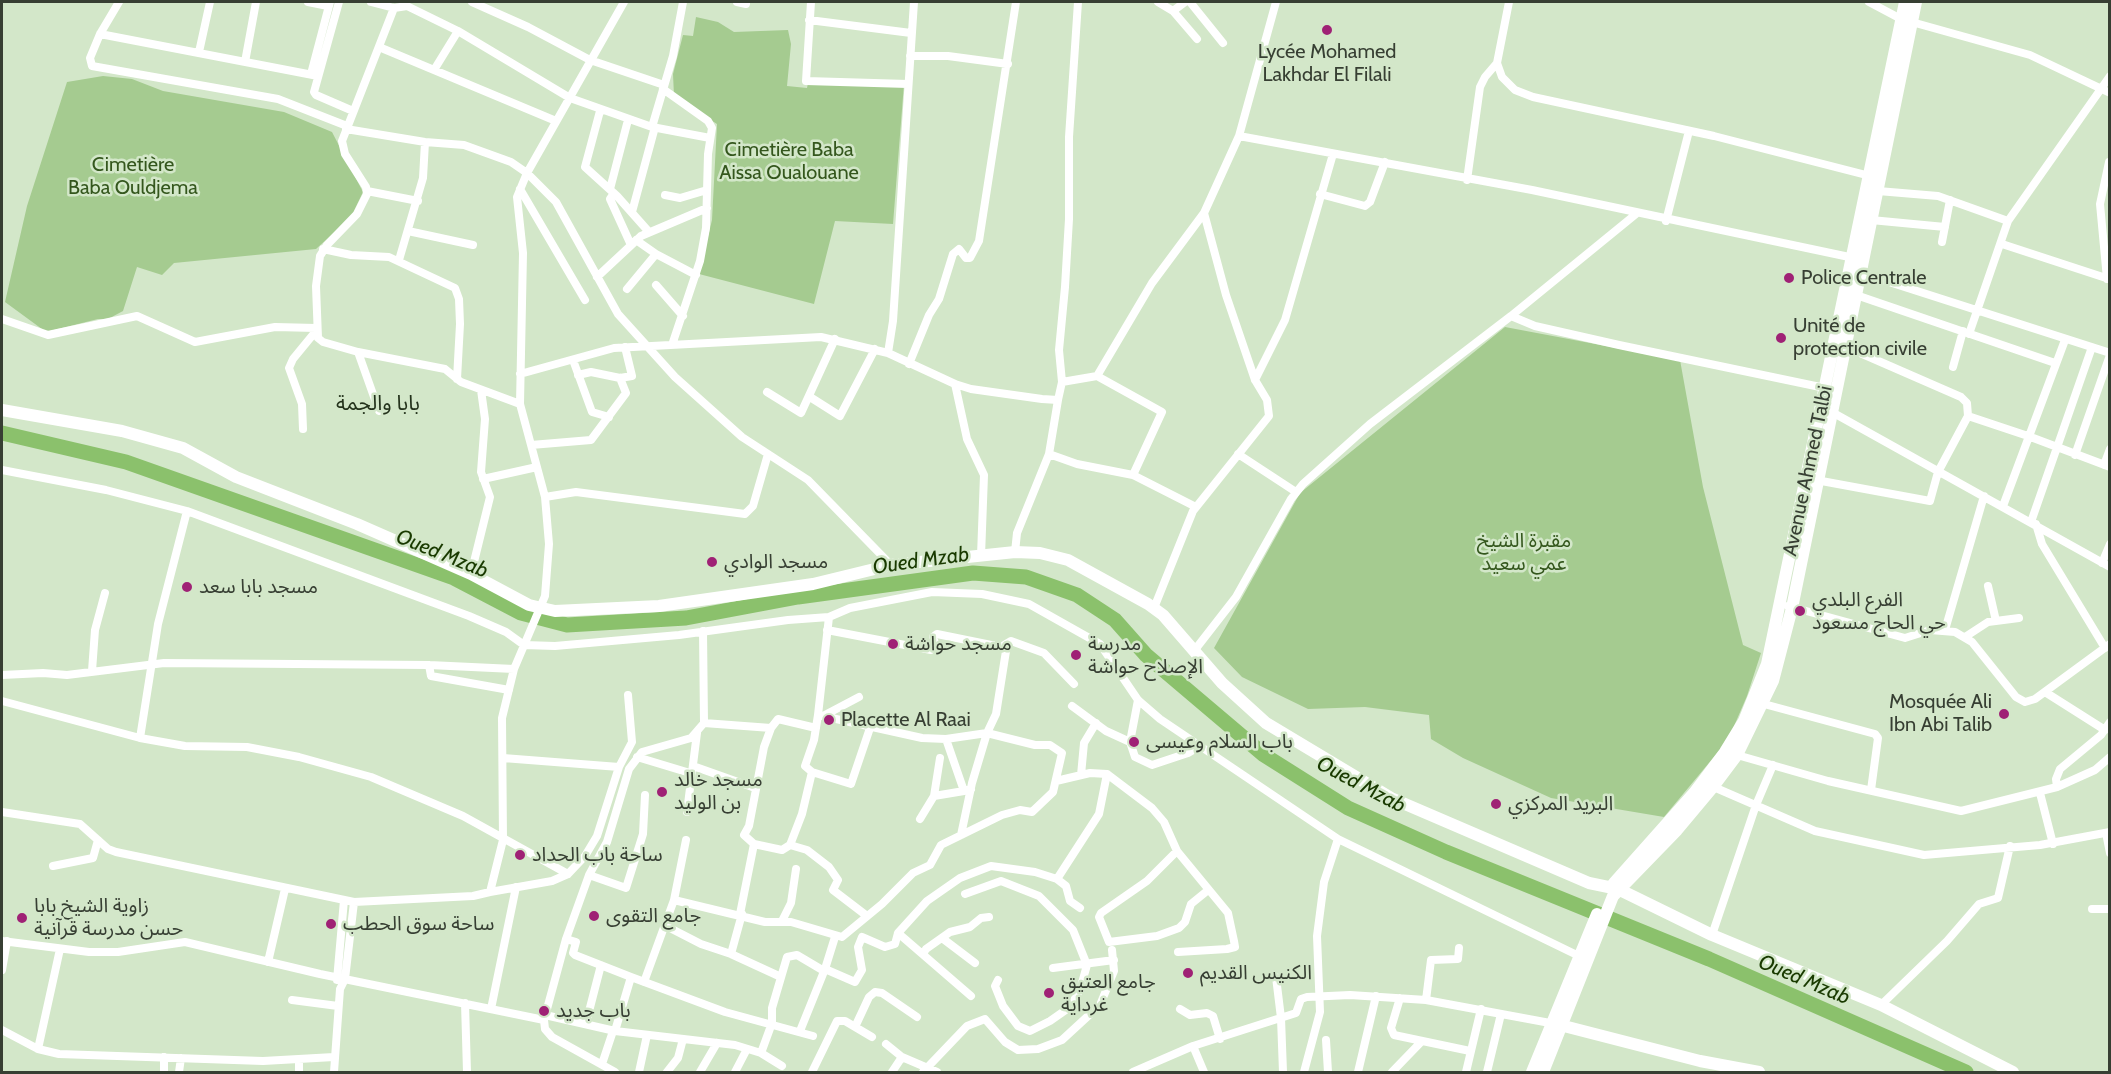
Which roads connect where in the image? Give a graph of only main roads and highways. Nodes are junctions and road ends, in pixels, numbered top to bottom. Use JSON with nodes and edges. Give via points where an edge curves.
{"nodes":[{"id":1,"x":1905,"y":2,"type":"edge"},
{"id":2,"x":1916,"y":2,"type":"edge"},
{"id":3,"x":1907,"y":21,"type":"junction"},
{"id":4,"x":1876,"y":182,"type":"junction"},
{"id":5,"x":1857,"y":259,"type":"junction"},
{"id":6,"x":2,"y":410,"type":"edge"},
{"id":7,"x":1827,"y":410,"type":"junction"},
{"id":8,"x":1787,"y":606,"type":"junction"},
{"id":9,"x":1708,"y":784,"type":"junction"},
{"id":10,"x":1612,"y":891,"type":"junction"},
{"id":11,"x":1556,"y":1024,"type":"junction"},
{"id":12,"x":1699,"y":1067,"type":"edge"},
{"id":13,"x":1532,"y":1072,"type":"edge"},
{"id":14,"x":1543,"y":1072,"type":"edge"},
{"id":15,"x":1759,"y":1072,"type":"edge"},
{"id":16,"x":2013,"y":1072,"type":"edge"}],
"edges":[{"from":1,"to":3,"type":"main road","name":"Avenue Ahmed Talbi"},
{"from":2,"to":3,"type":"main road"},
{"from":3,"to":4,"type":"main road","name":"Avenue Ahmed Talbi"},
{"from":4,"to":5,"type":"main road","name":"Avenue Ahmed Talbi"},
{"from":4,"to":5,"type":"main road","via":[[1872,220]]},
{"from":5,"to":7,"type":"main road","name":"Avenue Ahmed Talbi","via":[[1825,388]]},
{"from":5,"to":7,"type":"main road","via":[[1861,273]]},
{"from":6,"to":10,"type":"main road","via":[[122,431],[183,448],[236,477],[357,524],[537,608],[570,611],[659,606],[813,584],[891,565],[1015,552],[1055,556],[1078,564],[1154,608],[1222,683],[1266,723],[1391,798]]},
{"from":7,"to":8,"type":"main road","name":"Avenue Ahmed Talbi"},
{"from":7,"to":8,"type":"main road","via":[[1816,480]]},
{"from":8,"to":9,"type":"main road","name":"Avenue Ahmed Talbi","via":[[1760,686]]},
{"from":8,"to":9,"type":"main road","via":[[1781,655],[1764,704],[1737,755]]},
{"from":9,"to":10,"type":"main road","name":"Avenue Ahmed Talbi"},
{"from":10,"to":11,"type":"main road","name":"Avenue Ahmed Talbi"},
{"from":10,"to":16,"type":"main road","via":[[1881,1005]]},
{"from":11,"to":12,"type":"main road"},
{"from":11,"to":13,"type":"main road"},
{"from":11,"to":14,"type":"main road"},
{"from":12,"to":15,"type":"main road"}]}
